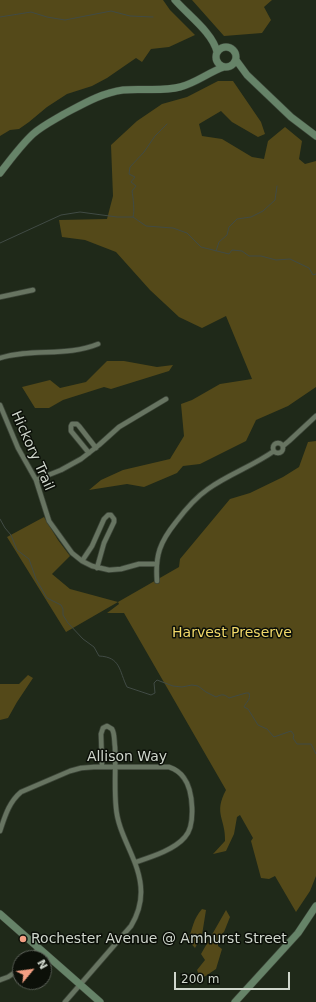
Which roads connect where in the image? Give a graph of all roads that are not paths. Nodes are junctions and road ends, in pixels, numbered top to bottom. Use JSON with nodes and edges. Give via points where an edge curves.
{"nodes":[{"id":1,"x":175,"y":0,"type":"edge"},
{"id":2,"x":205,"y":30,"type":"junction"},
{"id":3,"x":228,"y":47,"type":"junction"},
{"id":4,"x":217,"y":55,"type":"junction"},
{"id":5,"x":236,"y":60,"type":"junction"},
{"id":6,"x":225,"y":67,"type":"junction"},
{"id":7,"x":199,"y":79,"type":"junction"},
{"id":8,"x":252,"y":80,"type":"junction"},
{"id":9,"x":316,"y":136,"type":"edge"},
{"id":10,"x":0,"y":173,"type":"edge"},
{"id":11,"x":33,"y":290,"type":"dead end"},
{"id":12,"x":0,"y":297,"type":"edge"},
{"id":13,"x":98,"y":344,"type":"dead end"},
{"id":14,"x":0,"y":358,"type":"edge"},
{"id":15,"x":166,"y":399,"type":"dead end"},
{"id":16,"x":0,"y":405,"type":"edge"},
{"id":17,"x":316,"y":416,"type":"edge"},
{"id":18,"x":96,"y":448,"type":"junction"},
{"id":19,"x":89,"y":453,"type":"junction"},
{"id":20,"x":36,"y":480,"type":"junction"},
{"id":21,"x":82,"y":561,"type":"junction"},
{"id":22,"x":156,"y":564,"type":"junction"},
{"id":23,"x":98,"y":568,"type":"junction"},
{"id":24,"x":157,"y":580,"type":"dead end"},
{"id":25,"x":116,"y":766,"type":"junction"},
{"id":26,"x":102,"y":767,"type":"junction"},
{"id":27,"x":0,"y":830,"type":"edge"},
{"id":28,"x":136,"y":862,"type":"junction"},
{"id":29,"x":316,"y":906,"type":"edge"},
{"id":30,"x":0,"y":914,"type":"edge"},
{"id":31,"x":39,"y":948,"type":"joint"},
{"id":32,"x":12,"y":974,"type":"edge"},
{"id":33,"x":0,"y":980,"type":"edge"},
{"id":34,"x":80,"y":984,"type":"junction"},
{"id":35,"x":64,"y":1002,"type":"edge"},
{"id":36,"x":100,"y":1002,"type":"edge"},
{"id":37,"x":235,"y":1002,"type":"edge"}],
"edges":[{"from":1,"to":2,"type":"main road"},
{"from":2,"to":3,"type":"main road"},
{"from":2,"to":4,"type":"main road","via":[[215,45]]},
{"from":3,"to":4,"type":"main road","via":[[222,48]]},
{"from":3,"to":5,"type":"main road","via":[[234,51]]},
{"from":4,"to":6,"type":"main road","via":[[218,64]]},
{"from":4,"to":7,"type":"main road","via":[[208,71]]},
{"from":5,"to":6,"type":"main road","via":[[231,66]]},
{"from":5,"to":8,"type":"main road"},
{"from":6,"to":7,"type":"main road"},
{"from":6,"to":8,"type":"main road"},
{"from":7,"to":10,"type":"main road","via":[[171,89],[114,91],[95,97],[35,132]]},
{"from":8,"to":9,"type":"main road"},
{"from":11,"to":12,"type":"street"},
{"from":13,"to":14,"type":"street","via":[[79,350]]},
{"from":15,"to":18,"type":"street","via":[[119,426]]},
{"from":16,"to":20,"type":"street","name":"Hickory Trail","via":[[18,448]]},
{"from":17,"to":22,"type":"street","via":[[283,446],[276,444],[274,451],[215,484],[196,498],[164,536]]},
{"from":18,"to":19,"type":"street"},
{"from":18,"to":19,"type":"street","via":[[77,424],[72,424],[71,431]]},
{"from":19,"to":20,"type":"street","via":[[73,464]]},
{"from":20,"to":21,"type":"street","name":"Hickory Trail","via":[[49,521],[72,553]]},
{"from":21,"to":23,"type":"street","name":"Hickory Trail"},
{"from":21,"to":23,"type":"street","via":[[104,519],[111,515],[114,522],[104,543]]},
{"from":22,"to":23,"type":"street","name":"Hickory Trail","via":[[139,564],[116,570]]},
{"from":22,"to":24,"type":"street"},
{"from":25,"to":26,"type":"street","name":"Allison Way"},
{"from":25,"to":26,"type":"street","via":[[113,731],[107,726],[101,734]]},
{"from":25,"to":28,"type":"street","via":[[117,814]]},
{"from":25,"to":28,"type":"street","name":"Allison Way","via":[[169,766],[182,775],[188,787],[192,812],[190,830],[185,837],[165,851]]},
{"from":26,"to":27,"type":"street","name":"Allison Way","via":[[70,771],[21,792],[7,809]]},
{"from":28,"to":34,"type":"street","via":[[141,893],[135,920]]},
{"from":29,"to":37,"type":"main road","via":[[298,933]]},
{"from":30,"to":31,"type":"main road"},
{"from":31,"to":34,"type":"main road"},
{"from":32,"to":33,"type":"street"},
{"from":34,"to":35,"type":"street"},
{"from":34,"to":36,"type":"main road"}]}
